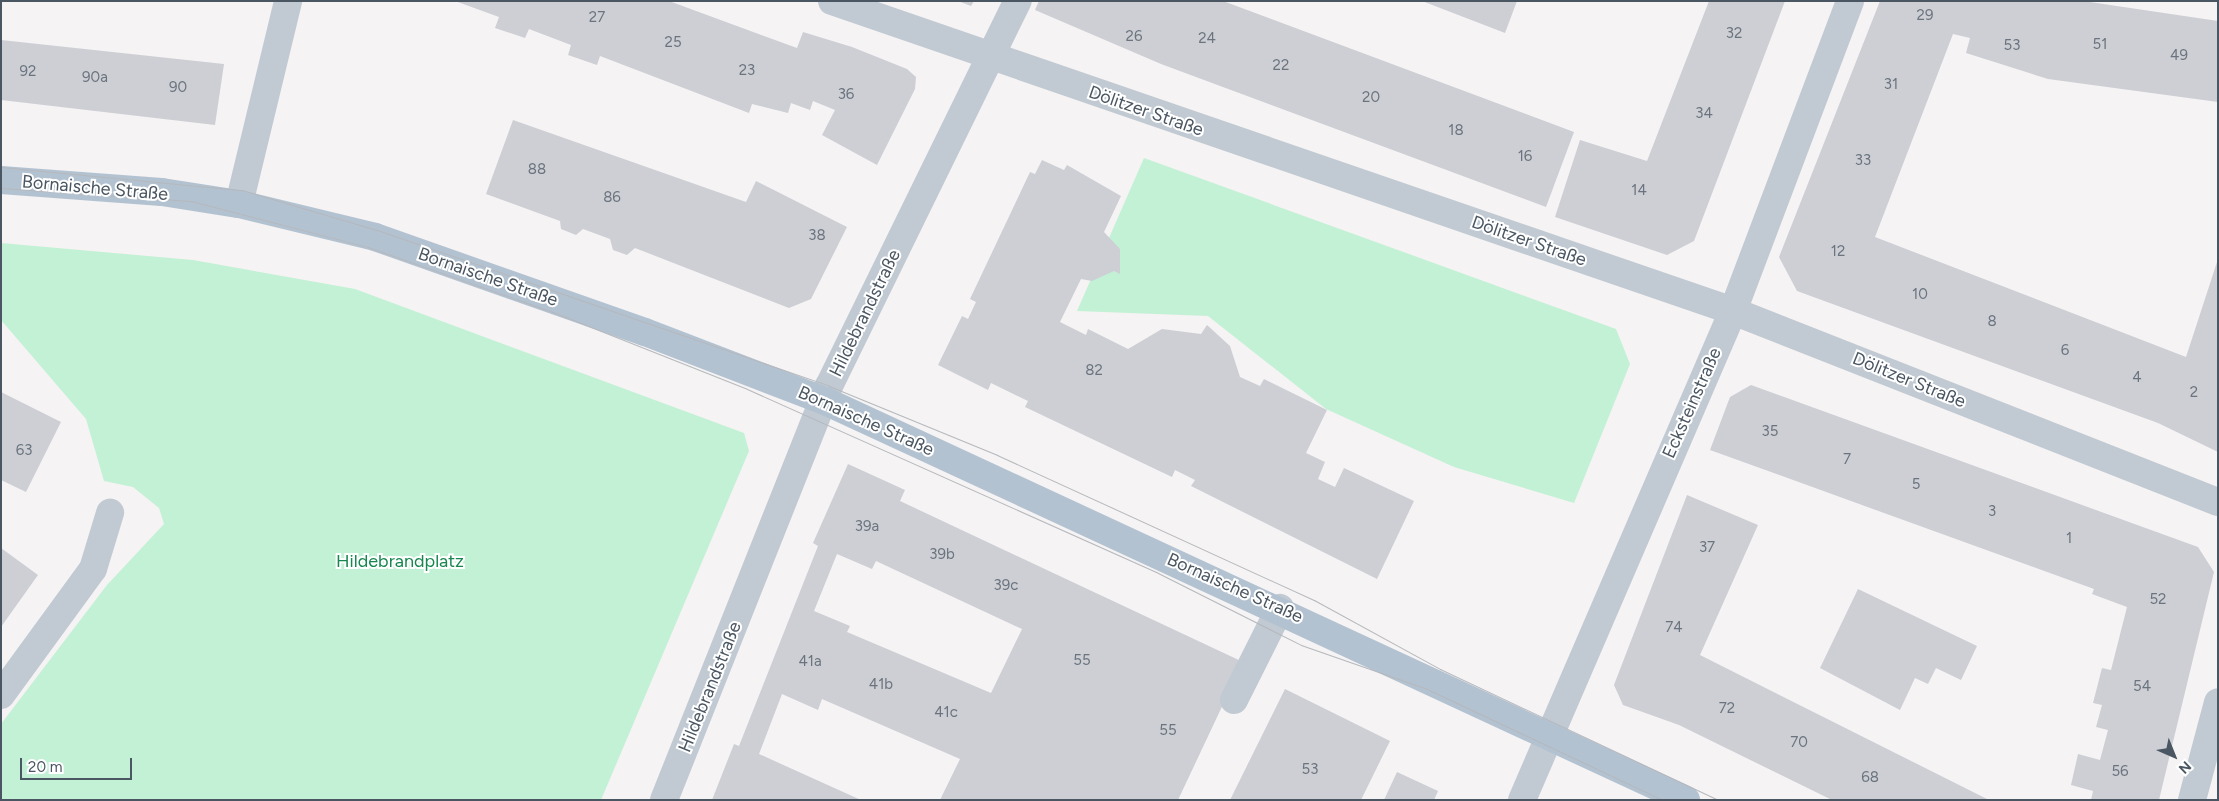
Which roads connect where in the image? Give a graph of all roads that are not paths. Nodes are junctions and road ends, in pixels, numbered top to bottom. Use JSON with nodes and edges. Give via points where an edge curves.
{"nodes":[{"id":1,"x":288,"y":1,"type":"edge"},
{"id":2,"x":832,"y":1,"type":"edge"},
{"id":3,"x":1018,"y":1,"type":"edge"},
{"id":4,"x":1850,"y":1,"type":"edge"},
{"id":5,"x":989,"y":57,"type":"junction"},
{"id":6,"x":1,"y":180,"type":"edge"},
{"id":7,"x":238,"y":204,"type":"junction"},
{"id":8,"x":1733,"y":310,"type":"junction"},
{"id":9,"x":824,"y":401,"type":"junction"},
{"id":10,"x":2218,"y":502,"type":"edge"},
{"id":11,"x":110,"y":513,"type":"dead end"},
{"id":12,"x":1280,"y":608,"type":"junction"},
{"id":13,"x":1,"y":694,"type":"edge"},
{"id":14,"x":1234,"y":700,"type":"dead end"},
{"id":15,"x":2218,"y":702,"type":"edge"},
{"id":16,"x":1549,"y":733,"type":"junction"},
{"id":17,"x":664,"y":800,"type":"edge"},
{"id":18,"x":1522,"y":800,"type":"edge"},
{"id":19,"x":1686,"y":800,"type":"edge"},
{"id":20,"x":2192,"y":800,"type":"edge"}],
"edges":[{"from":1,"to":7,"type":"street"},
{"from":2,"to":5,"type":"street","name":"Dölitzer Straße"},
{"from":3,"to":5,"type":"street","name":"Hildebrandstraße"},
{"from":4,"to":8,"type":"street","name":"Ecksteinstraße"},
{"from":5,"to":8,"type":"street","name":"Dölitzer Straße"},
{"from":5,"to":9,"type":"street","name":"Hildebrandstraße"},
{"from":6,"to":7,"type":"main road","name":"Bornaische Straße","via":[[162,192]]},
{"from":7,"to":9,"type":"main road","name":"Bornaische Straße","via":[[375,237],[645,332]]},
{"from":8,"to":10,"type":"street","name":"Dölitzer Straße"},
{"from":8,"to":16,"type":"street","name":"Ecksteinstraße"},
{"from":9,"to":12,"type":"main road","name":"Bornaische Straße"},
{"from":9,"to":17,"type":"street","name":"Hildebrandstraße"},
{"from":11,"to":13,"type":"street","via":[[93,569]]},
{"from":12,"to":14,"type":"street"},
{"from":12,"to":16,"type":"main road","name":"Bornaische Straße"},
{"from":15,"to":20,"type":"street"},
{"from":16,"to":18,"type":"street","name":"Ecksteinstraße"},
{"from":16,"to":19,"type":"main road","name":"Bornaische Straße"}]}
